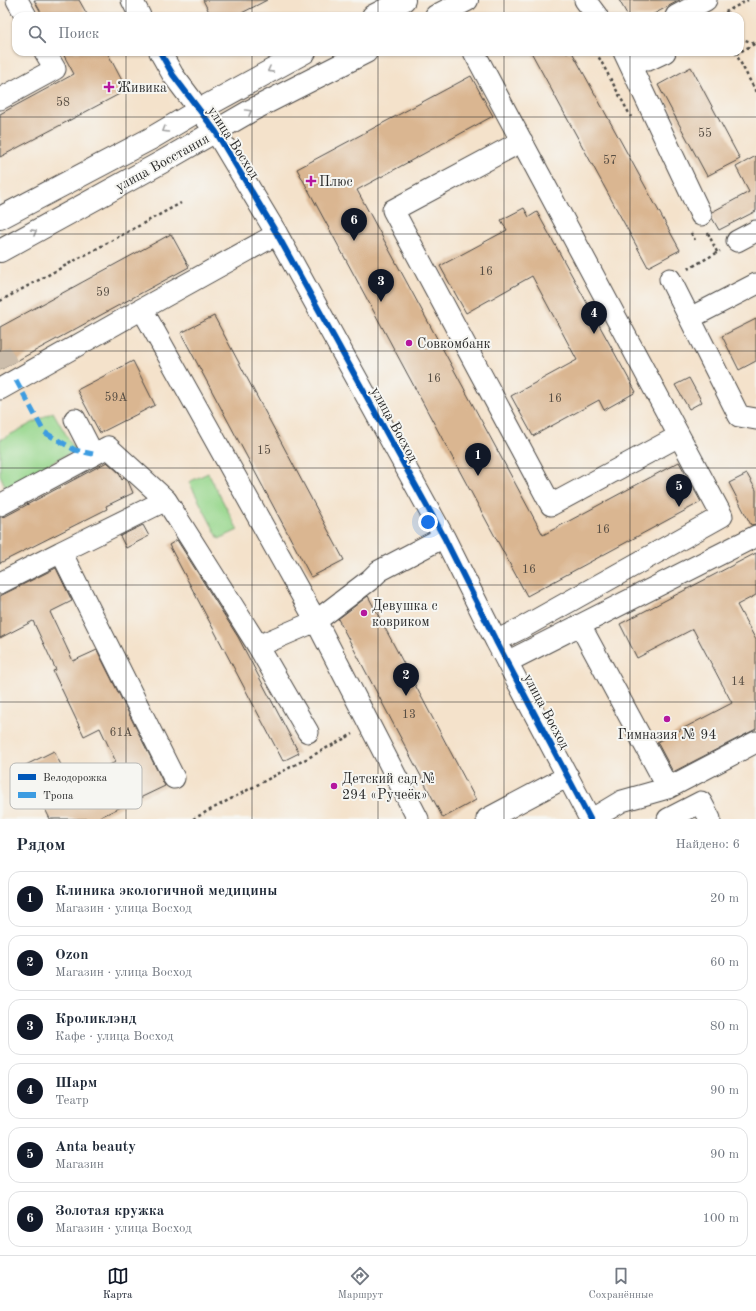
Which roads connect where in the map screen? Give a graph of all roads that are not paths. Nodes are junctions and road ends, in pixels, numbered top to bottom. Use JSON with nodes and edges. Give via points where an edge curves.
{"nodes":[{"id":1,"x":17,"y":0,"type":"edge"},
{"id":2,"x":132,"y":0,"type":"edge"},
{"id":3,"x":404,"y":0,"type":"edge"},
{"id":4,"x":585,"y":0,"type":"edge"},
{"id":5,"x":706,"y":0,"type":"edge"},
{"id":6,"x":24,"y":12,"type":"edge"},
{"id":7,"x":138,"y":12,"type":"edge"},
{"id":8,"x":381,"y":12,"type":"edge"},
{"id":9,"x":595,"y":12,"type":"edge"},
{"id":10,"x":684,"y":12,"type":"edge"},
{"id":11,"x":47,"y":56,"type":"edge"},
{"id":12,"x":162,"y":56,"type":"edge"},
{"id":13,"x":298,"y":56,"type":"edge"},
{"id":14,"x":358,"y":56,"type":"edge"},
{"id":15,"x":476,"y":56,"type":"edge"},
{"id":16,"x":626,"y":56,"type":"edge"},
{"id":17,"x":646,"y":56,"type":"edge"},
{"id":18,"x":656,"y":56,"type":"edge"},
{"id":19,"x":0,"y":99,"type":"edge"},
{"id":20,"x":199,"y":110,"type":"junction"},
{"id":21,"x":216,"y":132,"type":"junction"},
{"id":22,"x":522,"y":141,"type":"junction"},
{"id":23,"x":701,"y":215,"type":"dead end"},
{"id":24,"x":0,"y":218,"type":"edge"},
{"id":25,"x":756,"y":231,"type":"edge"},
{"id":26,"x":277,"y":234,"type":"junction"},
{"id":27,"x":738,"y":240,"type":"road end"},
{"id":28,"x":0,"y":251,"type":"edge"},
{"id":29,"x":670,"y":279,"type":"road end"},
{"id":30,"x":756,"y":284,"type":"edge"},
{"id":31,"x":142,"y":309,"type":"junction"},
{"id":32,"x":690,"y":318,"type":"junction"},
{"id":33,"x":8,"y":378,"type":"edge"},
{"id":34,"x":75,"y":419,"type":"dead end"},
{"id":35,"x":756,"y":420,"type":"edge"},
{"id":36,"x":678,"y":436,"type":"junction"},
{"id":37,"x":93,"y":454,"type":"junction"},
{"id":38,"x":166,"y":500,"type":"junction"},
{"id":39,"x":0,"y":505,"type":"edge"},
{"id":40,"x":756,"y":536,"type":"edge"},
{"id":41,"x":444,"y":537,"type":"junction"},
{"id":42,"x":61,"y":552,"type":"junction"},
{"id":43,"x":0,"y":583,"type":"edge"},
{"id":44,"x":316,"y":621,"type":"junction"},
{"id":45,"x":580,"y":625,"type":"junction"},
{"id":46,"x":496,"y":641,"type":"junction"},
{"id":47,"x":258,"y":646,"type":"junction"},
{"id":48,"x":507,"y":662,"type":"junction"},
{"id":49,"x":308,"y":732,"type":"dead end"},
{"id":50,"x":756,"y":742,"type":"edge"},
{"id":51,"x":568,"y":776,"type":"junction"},
{"id":52,"x":174,"y":778,"type":"dead end"},
{"id":53,"x":668,"y":788,"type":"junction"},
{"id":54,"x":418,"y":819,"type":"edge"},
{"id":55,"x":487,"y":819,"type":"edge"},
{"id":56,"x":591,"y":819,"type":"edge"},
{"id":57,"x":668,"y":819,"type":"edge"},
{"id":58,"x":710,"y":819,"type":"edge"}],
"edges":[{"from":1,"to":6,"type":"street"},
{"from":2,"to":7,"type":"street"},
{"from":3,"to":8,"type":"main road"},
{"from":4,"to":9,"type":"street"},
{"from":5,"to":10,"type":"street"},
{"from":11,"to":19,"type":"street","via":[[55,69]]},
{"from":12,"to":20,"type":"street","name":"улица Восход"},
{"from":13,"to":20,"type":"main road","name":"улица Восстания","one_way":true},
{"from":21,"to":14,"type":"main road","name":"улица Восстания","one_way":true,"via":[[252,110]]},
{"from":15,"to":22,"type":"street"},
{"from":16,"to":23,"type":"street"},
{"from":17,"to":18,"type":"street","via":[[648,60]]},
{"from":20,"to":21,"type":"street","name":"улица Восход"},
{"from":20,"to":24,"type":"main road","name":"улица Восстания","one_way":true,"via":[[150,139]]},
{"from":21,"to":26,"type":"street","name":"улица Восход"},
{"from":28,"to":21,"type":"main road","name":"улица Восстания","one_way":true},
{"from":22,"to":36,"type":"street"},
{"from":22,"to":36,"type":"street","via":[[393,210],[396,217],[551,505]]},
{"from":25,"to":27,"type":"street"},
{"from":26,"to":31,"type":"street"},
{"from":26,"to":41,"type":"street","name":"улица Восход"},
{"from":29,"to":32,"type":"street"},
{"from":30,"to":32,"type":"street"},
{"from":31,"to":33,"type":"street"},
{"from":31,"to":44,"type":"street"},
{"from":32,"to":35,"type":"street","via":[[739,416]]},
{"from":34,"to":37,"type":"street"},
{"from":36,"to":46,"type":"street","via":[[722,516]]},
{"from":37,"to":38,"type":"street","via":[[108,447]]},
{"from":37,"to":39,"type":"street"},
{"from":38,"to":42,"type":"street"},
{"from":38,"to":47,"type":"street"},
{"from":40,"to":45,"type":"street"},
{"from":41,"to":44,"type":"street","via":[[379,571]]},
{"from":41,"to":46,"type":"street","name":"улица Восход"},
{"from":42,"to":43,"type":"street"},
{"from":42,"to":52,"type":"street"},
{"from":44,"to":47,"type":"street"},
{"from":44,"to":54,"type":"street"},
{"from":45,"to":48,"type":"street"},
{"from":45,"to":53,"type":"street"},
{"from":46,"to":48,"type":"street","name":"улица Восход"},
{"from":47,"to":49,"type":"street"},
{"from":48,"to":51,"type":"street","name":"улица Восход"},
{"from":50,"to":53,"type":"street"},
{"from":51,"to":55,"type":"street"},
{"from":51,"to":56,"type":"street","name":"улица Восход"},
{"from":53,"to":56,"type":"street","via":[[622,801]]},
{"from":57,"to":58,"type":"street","via":[[701,802]]}]}
